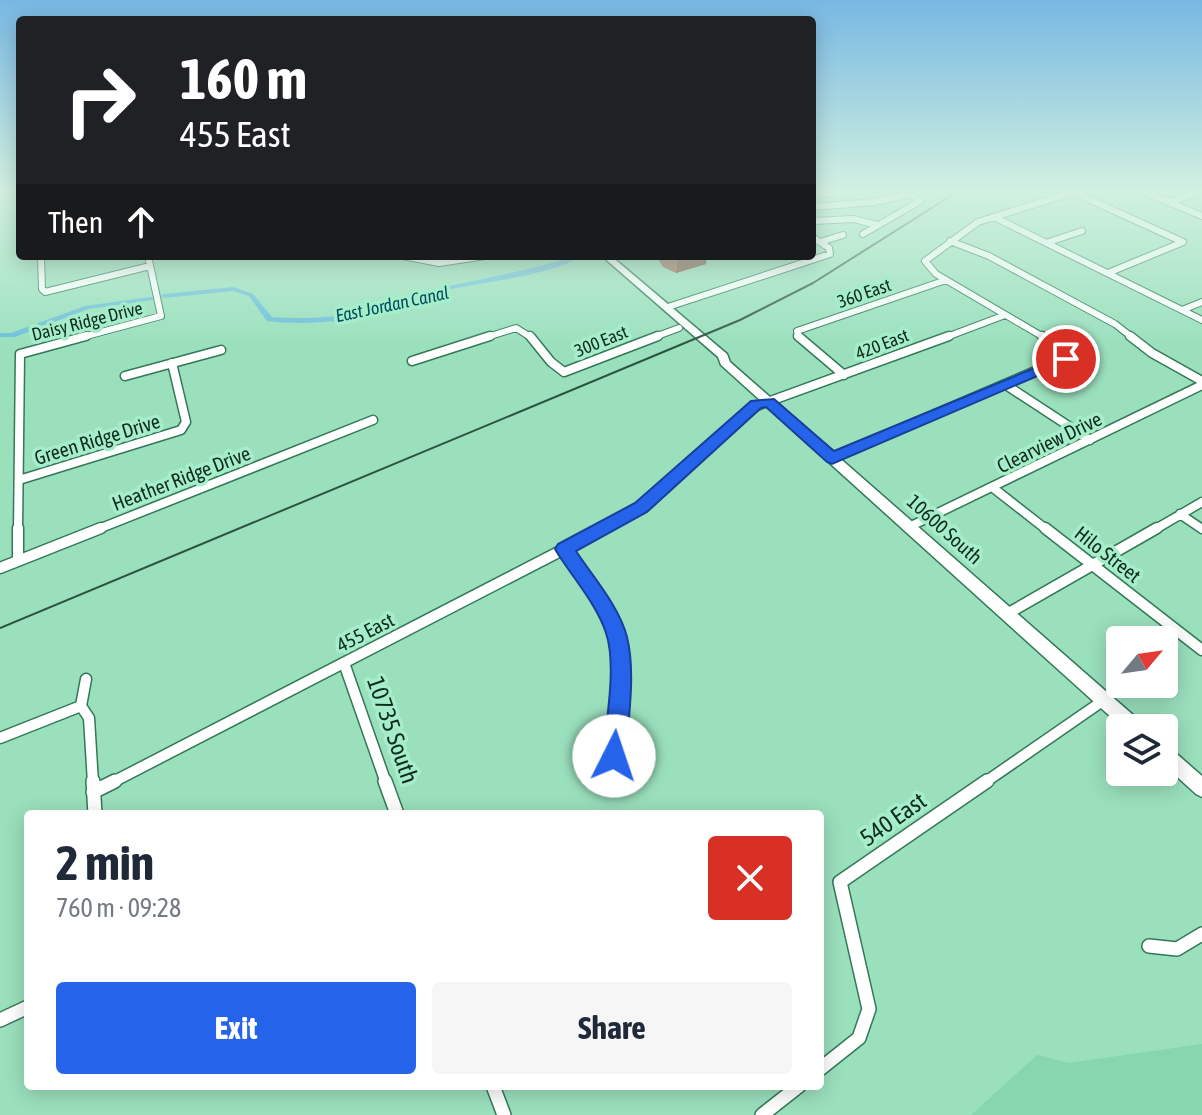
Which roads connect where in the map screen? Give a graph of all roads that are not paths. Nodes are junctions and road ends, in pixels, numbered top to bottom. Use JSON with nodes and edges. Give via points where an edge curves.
{"nodes":[{"id":1,"x":822,"y":244,"type":"edge"},
{"id":2,"x":946,"y":244,"type":"edge"},
{"id":3,"x":958,"y":244,"type":"edge"},
{"id":4,"x":1048,"y":244,"type":"edge"},
{"id":5,"x":1178,"y":244,"type":"edge"},
{"id":6,"x":41,"y":260,"type":"edge"},
{"id":7,"x":149,"y":260,"type":"edge"},
{"id":8,"x":424,"y":260,"type":"edge"},
{"id":9,"x":459,"y":260,"type":"edge"},
{"id":10,"x":611,"y":260,"type":"edge"},
{"id":11,"x":150,"y":266,"type":"junction"},
{"id":12,"x":1108,"y":273,"type":"junction"},
{"id":13,"x":946,"y":280,"type":"junction"},
{"id":14,"x":647,"y":292,"type":"junction"},
{"id":15,"x":1202,"y":302,"type":"edge"},
{"id":16,"x":668,"y":307,"type":"junction"},
{"id":17,"x":1182,"y":310,"type":"junction"},
{"id":18,"x":1005,"y":315,"type":"junction"},
{"id":19,"x":1202,"y":320,"type":"edge"},
{"id":20,"x":679,"y":328,"type":"junction"},
{"id":21,"x":221,"y":350,"type":"dead end"},
{"id":22,"x":412,"y":361,"type":"dead end"},
{"id":23,"x":172,"y":363,"type":"junction"},
{"id":24,"x":725,"y":363,"type":"junction"},
{"id":25,"x":844,"y":375,"type":"junction"},
{"id":26,"x":125,"y":376,"type":"dead end"},
{"id":27,"x":1202,"y":383,"type":"edge"},
{"id":28,"x":1006,"y":385,"type":"junction"},
{"id":29,"x":769,"y":402,"type":"junction"},
{"id":30,"x":373,"y":420,"type":"dead end"},
{"id":31,"x":1090,"y":440,"type":"junction"},
{"id":32,"x":832,"y":458,"type":"junction"},
{"id":33,"x":19,"y":480,"type":"junction"},
{"id":34,"x":992,"y":487,"type":"junction"},
{"id":35,"x":651,"y":500,"type":"joint"},
{"id":36,"x":1202,"y":502,"type":"edge"},
{"id":37,"x":1180,"y":514,"type":"junction"},
{"id":38,"x":909,"y":527,"type":"junction"},
{"id":39,"x":1202,"y":529,"type":"edge"},
{"id":40,"x":564,"y":549,"type":"junction"},
{"id":41,"x":18,"y":561,"type":"junction"},
{"id":42,"x":1093,"y":565,"type":"junction"},
{"id":43,"x":0,"y":568,"type":"edge"},
{"id":44,"x":1007,"y":614,"type":"junction"},
{"id":45,"x":1202,"y":650,"type":"edge"},
{"id":46,"x":344,"y":663,"type":"junction"},
{"id":47,"x":86,"y":679,"type":"dead end"},
{"id":48,"x":1104,"y":700,"type":"junction"},
{"id":49,"x":81,"y":706,"type":"junction"},
{"id":50,"x":1120,"y":714,"type":"edge"},
{"id":51,"x":0,"y":738,"type":"edge"},
{"id":52,"x":1178,"y":767,"type":"edge"},
{"id":53,"x":612,"y":788,"type":"dead end"},
{"id":54,"x":1202,"y":788,"type":"edge"},
{"id":55,"x":93,"y":792,"type":"junction"},
{"id":56,"x":95,"y":810,"type":"edge"},
{"id":57,"x":396,"y":810,"type":"edge"},
{"id":58,"x":1202,"y":934,"type":"edge"},
{"id":59,"x":1149,"y":946,"type":"dead end"},
{"id":60,"x":24,"y":1009,"type":"edge"},
{"id":61,"x":0,"y":1020,"type":"edge"},
{"id":62,"x":824,"y":1066,"type":"edge"},
{"id":63,"x":495,"y":1090,"type":"edge"},
{"id":64,"x":794,"y":1090,"type":"edge"},
{"id":65,"x":504,"y":1115,"type":"edge"},
{"id":66,"x":762,"y":1115,"type":"edge"}],
"edges":[{"from":1,"to":16,"type":"street","via":[[831,252],[818,261]]},
{"from":2,"to":13,"type":"street","via":[[925,261]]},
{"from":3,"to":27,"type":"street","via":[[1115,324]]},
{"from":4,"to":12,"type":"street"},
{"from":5,"to":12,"type":"street"},
{"from":6,"to":11,"type":"street","via":[[45,292]]},
{"from":7,"to":11,"type":"street"},
{"from":8,"to":9,"type":"street"},
{"from":10,"to":14,"type":"main road","name":"10600 South"},
{"from":11,"to":33,"type":"street","name":"Daisy Ridge Drive","via":[[161,316],[20,354]]},
{"from":12,"to":17,"type":"street"},
{"from":13,"to":18,"type":"street"},
{"from":13,"to":25,"type":"street","name":"360 East","via":[[796,334]]},
{"from":14,"to":16,"type":"main road","name":"10600 South"},
{"from":14,"to":20,"type":"main road","name":"10600 South","via":[[648,300]]},
{"from":15,"to":17,"type":"street"},
{"from":16,"to":24,"type":"main road","name":"10600 South"},
{"from":17,"to":19,"type":"street"},
{"from":18,"to":25,"type":"street","name":"420 East"},
{"from":18,"to":28,"type":"street","via":[[1069,355]]},
{"from":20,"to":22,"type":"street","name":"300 East","via":[[564,372],[516,328]]},
{"from":20,"to":24,"type":"main road","name":"10600 South","via":[[714,360]]},
{"from":21,"to":23,"type":"street"},
{"from":23,"to":26,"type":"street"},
{"from":23,"to":33,"type":"street","name":"Green Ridge Drive","via":[[184,428]]},
{"from":24,"to":29,"type":"main road","name":"10600 South"},
{"from":25,"to":29,"type":"street","name":"420 East"},
{"from":27,"to":31,"type":"street","name":"Clearview Drive"},
{"from":28,"to":31,"type":"street"},
{"from":28,"to":32,"type":"street"},
{"from":29,"to":32,"type":"main road","name":"10600 South"},
{"from":29,"to":35,"type":"street","name":"420 East","via":[[751,408]]},
{"from":30,"to":41,"type":"street","name":"Heather Ridge Drive"},
{"from":31,"to":34,"type":"street","name":"Clearview Drive"},
{"from":32,"to":38,"type":"main road","name":"10600 South"},
{"from":33,"to":41,"type":"street"},
{"from":34,"to":38,"type":"street","name":"Clearview Drive"},
{"from":34,"to":42,"type":"street","name":"Hilo Street"},
{"from":35,"to":40,"type":"street","name":"455 East"},
{"from":36,"to":37,"type":"street"},
{"from":37,"to":39,"type":"street"},
{"from":37,"to":42,"type":"street"},
{"from":38,"to":44,"type":"main road","name":"10600 South"},
{"from":40,"to":46,"type":"street","name":"455 East"},
{"from":40,"to":53,"type":"street","via":[[607,613],[619,643]]},
{"from":41,"to":43,"type":"street","name":"Heather Ridge Drive"},
{"from":42,"to":44,"type":"street"},
{"from":42,"to":45,"type":"street","name":"Hilo Street"},
{"from":44,"to":48,"type":"main road","name":"10600 South"},
{"from":46,"to":55,"type":"street","name":"455 East"},
{"from":46,"to":57,"type":"street","name":"10735 South"},
{"from":47,"to":49,"type":"street"},
{"from":48,"to":50,"type":"main road","name":"10600 South"},
{"from":48,"to":62,"type":"street","name":"540 East","via":[[840,882],[869,1020],[861,1040]]},
{"from":49,"to":51,"type":"street"},
{"from":49,"to":55,"type":"street","via":[[89,718]]},
{"from":52,"to":54,"type":"main road"},
{"from":55,"to":56,"type":"street"},
{"from":58,"to":59,"type":"street","via":[[1177,950]]},
{"from":60,"to":61,"type":"street"},
{"from":63,"to":65,"type":"street"},
{"from":64,"to":66,"type":"street"}]}
